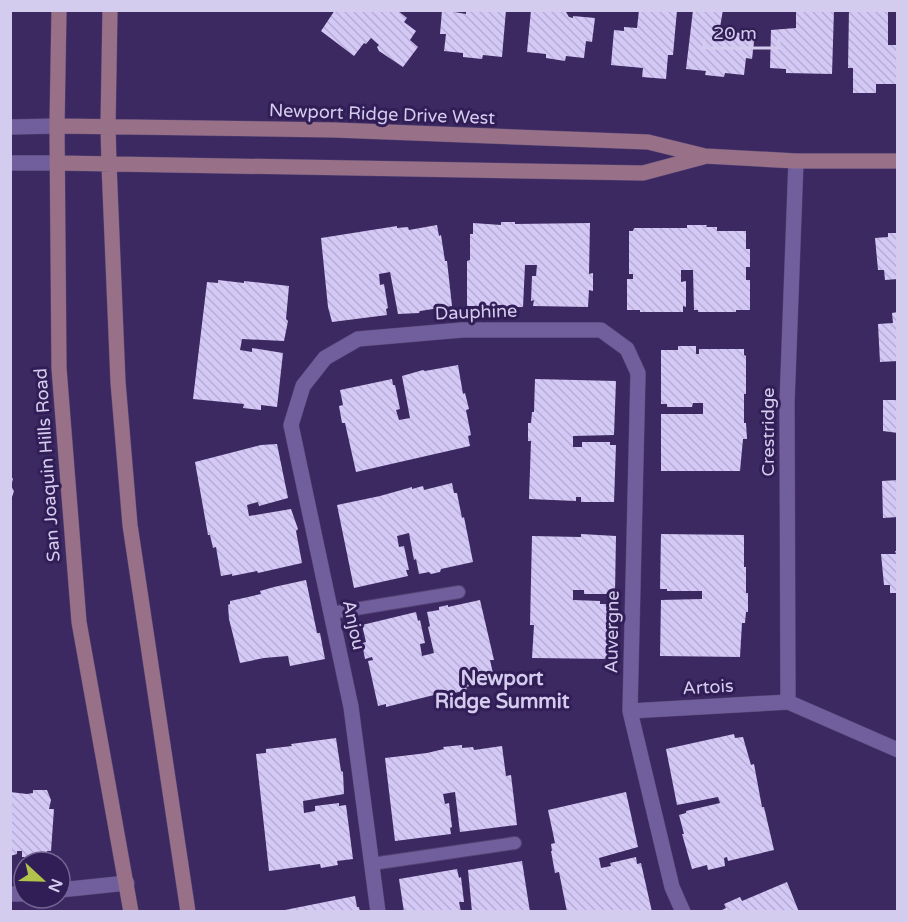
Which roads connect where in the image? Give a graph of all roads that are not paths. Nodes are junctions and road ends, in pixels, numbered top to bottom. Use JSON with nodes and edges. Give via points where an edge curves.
{"nodes":[{"id":1,"x":59,"y":10,"type":"edge"},
{"id":2,"x":110,"y":10,"type":"edge"},
{"id":3,"x":57,"y":126,"type":"junction"},
{"id":4,"x":108,"y":126,"type":"junction"},
{"id":5,"x":10,"y":127,"type":"edge"},
{"id":6,"x":705,"y":156,"type":"junction"},
{"id":7,"x":796,"y":161,"type":"junction"},
{"id":8,"x":897,"y":161,"type":"edge"},
{"id":9,"x":57,"y":163,"type":"junction"},
{"id":10,"x":10,"y":164,"type":"edge"},
{"id":11,"x":109,"y":164,"type":"junction"},
{"id":12,"x":627,"y":349,"type":"joint"},
{"id":13,"x":325,"y":358,"type":"joint"},
{"id":14,"x":459,"y":592,"type":"dead end"},
{"id":15,"x":331,"y":613,"type":"junction"},
{"id":16,"x":788,"y":702,"type":"junction"},
{"id":17,"x":630,"y":711,"type":"junction"},
{"id":18,"x":897,"y":750,"type":"edge"},
{"id":19,"x":515,"y":843,"type":"dead end"},
{"id":20,"x":372,"y":864,"type":"junction"},
{"id":21,"x":127,"y":883,"type":"junction"},
{"id":22,"x":72,"y":889,"type":"edge"},
{"id":23,"x":131,"y":912,"type":"edge"},
{"id":24,"x":188,"y":912,"type":"edge"},
{"id":25,"x":378,"y":912,"type":"edge"},
{"id":26,"x":683,"y":912,"type":"edge"}],
"edges":[{"from":1,"to":3,"type":"main road","name":"San Joaquin Hills Road"},
{"from":2,"to":4,"type":"main road"},
{"from":3,"to":4,"type":"main road","name":"Newport Ridge Drive West"},
{"from":3,"to":5,"type":"street"},
{"from":3,"to":9,"type":"main road","name":"San Joaquin Hills Road"},
{"from":4,"to":6,"type":"main road","name":"Newport Ridge Drive West","via":[[648,142]]},
{"from":4,"to":11,"type":"main road"},
{"from":6,"to":7,"type":"main road","name":"Newport Ridge Drive West"},
{"from":6,"to":11,"type":"main road","name":"Newport Ridge Drive West","via":[[643,173]]},
{"from":7,"to":8,"type":"main road","name":"Newport Ridge Drive West"},
{"from":7,"to":16,"type":"street","name":"Crestridge","via":[[787,403]]},
{"from":9,"to":10,"type":"street"},
{"from":9,"to":11,"type":"main road","name":"Newport Ridge Drive West"},
{"from":9,"to":21,"type":"main road","name":"San Joaquin Hills Road","via":[[59,368],[79,622]]},
{"from":11,"to":24,"type":"main road","via":[[118,382],[130,525]]},
{"from":12,"to":13,"type":"street","name":"Dauphine","via":[[601,330],[462,330],[358,339]]},
{"from":12,"to":17,"type":"street","name":"Auvergne","via":[[638,373]]},
{"from":13,"to":15,"type":"street","name":"Anjou","via":[[303,386],[291,425]]},
{"from":14,"to":15,"type":"lane"},
{"from":15,"to":20,"type":"street","name":"Anjou","via":[[351,707]]},
{"from":16,"to":17,"type":"street","name":"Artois"},
{"from":16,"to":18,"type":"street"},
{"from":17,"to":26,"type":"street","name":"Auvergne","via":[[672,886]]},
{"from":19,"to":20,"type":"lane"},
{"from":20,"to":25,"type":"street","name":"Anjou"},
{"from":21,"to":22,"type":"street"},
{"from":21,"to":23,"type":"main road","name":"San Joaquin Hills Road"}]}
